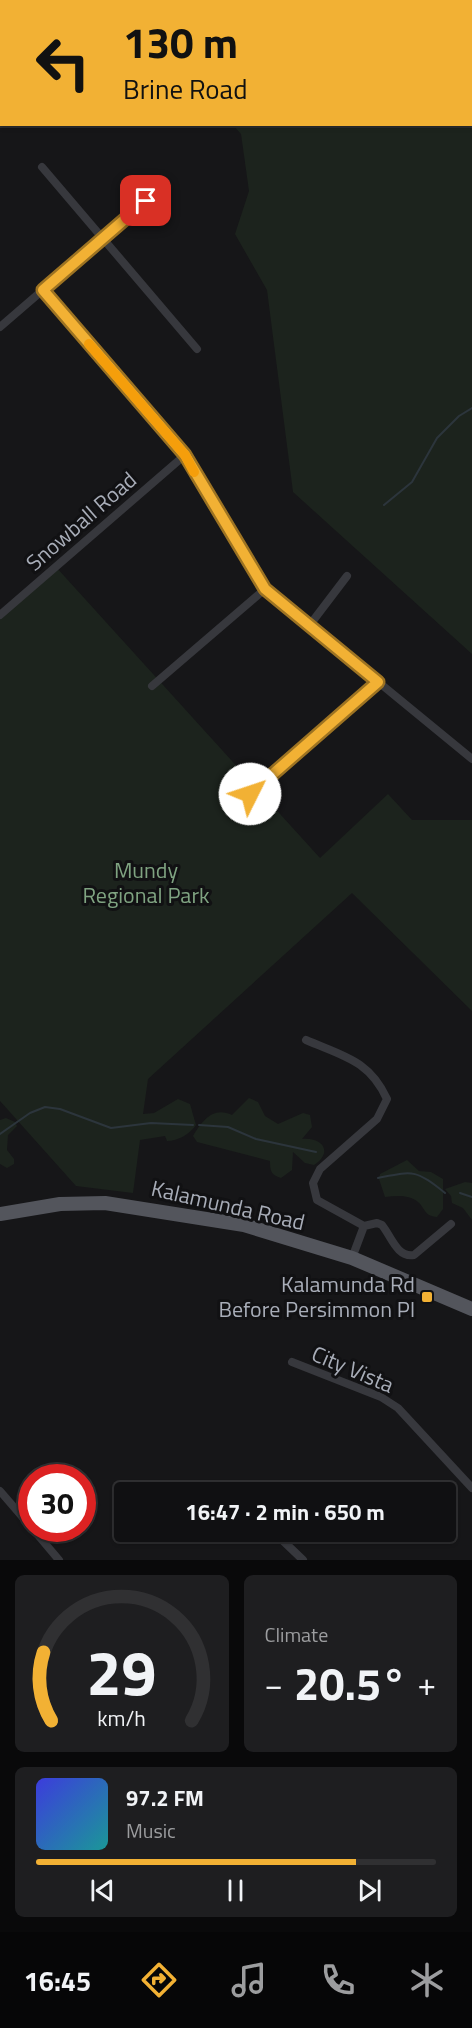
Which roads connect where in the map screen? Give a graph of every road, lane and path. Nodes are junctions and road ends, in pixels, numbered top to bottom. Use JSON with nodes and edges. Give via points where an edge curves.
{"nodes":[{"id":1,"x":42,"y":167,"type":"dead end"},
{"id":2,"x":146,"y":201,"type":"dead end"},
{"id":3,"x":102,"y":238,"type":"junction"},
{"id":4,"x":43,"y":290,"type":"junction"},
{"id":5,"x":2,"y":321,"type":"edge"},
{"id":6,"x":197,"y":349,"type":"dead end"},
{"id":7,"x":185,"y":455,"type":"junction"},
{"id":8,"x":347,"y":576,"type":"dead end"},
{"id":9,"x":265,"y":589,"type":"junction"},
{"id":10,"x":0,"y":615,"type":"edge"},
{"id":11,"x":309,"y":626,"type":"junction"},
{"id":12,"x":378,"y":682,"type":"junction"},
{"id":13,"x":152,"y":686,"type":"dead end"},
{"id":14,"x":472,"y":759,"type":"edge"},
{"id":15,"x":250,"y":794,"type":"dead end"},
{"id":16,"x":306,"y":1040,"type":"dead end"},
{"id":17,"x":0,"y":1214,"type":"edge"},
{"id":18,"x":451,"y":1224,"type":"dead end"},
{"id":19,"x":364,"y":1226,"type":"junction"},
{"id":20,"x":352,"y":1258,"type":"junction"},
{"id":21,"x":472,"y":1309,"type":"edge"},
{"id":22,"x":292,"y":1362,"type":"dead end"},
{"id":23,"x":472,"y":1488,"type":"edge"},
{"id":24,"x":0,"y":1491,"type":"edge"},
{"id":25,"x":18,"y":1512,"type":"edge"},
{"id":26,"x":44,"y":1542,"type":"edge"},
{"id":27,"x":284,"y":1542,"type":"edge"},
{"id":28,"x":59,"y":1560,"type":"edge"},
{"id":29,"x":303,"y":1560,"type":"edge"}],
"edges":[{"from":1,"to":3,"type":"street"},
{"from":2,"to":3,"type":"street"},
{"from":3,"to":4,"type":"street"},
{"from":3,"to":6,"type":"street"},
{"from":4,"to":5,"type":"street"},
{"from":4,"to":7,"type":"street"},
{"from":7,"to":9,"type":"street"},
{"from":7,"to":10,"type":"street","name":"Snowball Road"},
{"from":8,"to":11,"type":"street"},
{"from":9,"to":11,"type":"street"},
{"from":9,"to":13,"type":"street"},
{"from":11,"to":12,"type":"street"},
{"from":12,"to":14,"type":"street"},
{"from":12,"to":15,"type":"street"},
{"from":16,"to":19,"type":"street","via":[[363,1065],[381,1085],[387,1100],[377,1119],[320,1169],[313,1183],[317,1200]]},
{"from":17,"to":20,"type":"main road","name":"Kalamunda Road","via":[[60,1204],[139,1206],[244,1225]]},
{"from":18,"to":19,"type":"street","via":[[409,1256],[400,1252],[382,1225]]},
{"from":19,"to":20,"type":"street"},
{"from":20,"to":21,"type":"main road","name":"Kalamunda Road"},
{"from":22,"to":23,"type":"street","name":"City Vista","via":[[399,1408]]},
{"from":24,"to":25,"type":"street"},
{"from":26,"to":28,"type":"street"},
{"from":27,"to":29,"type":"street"}]}
